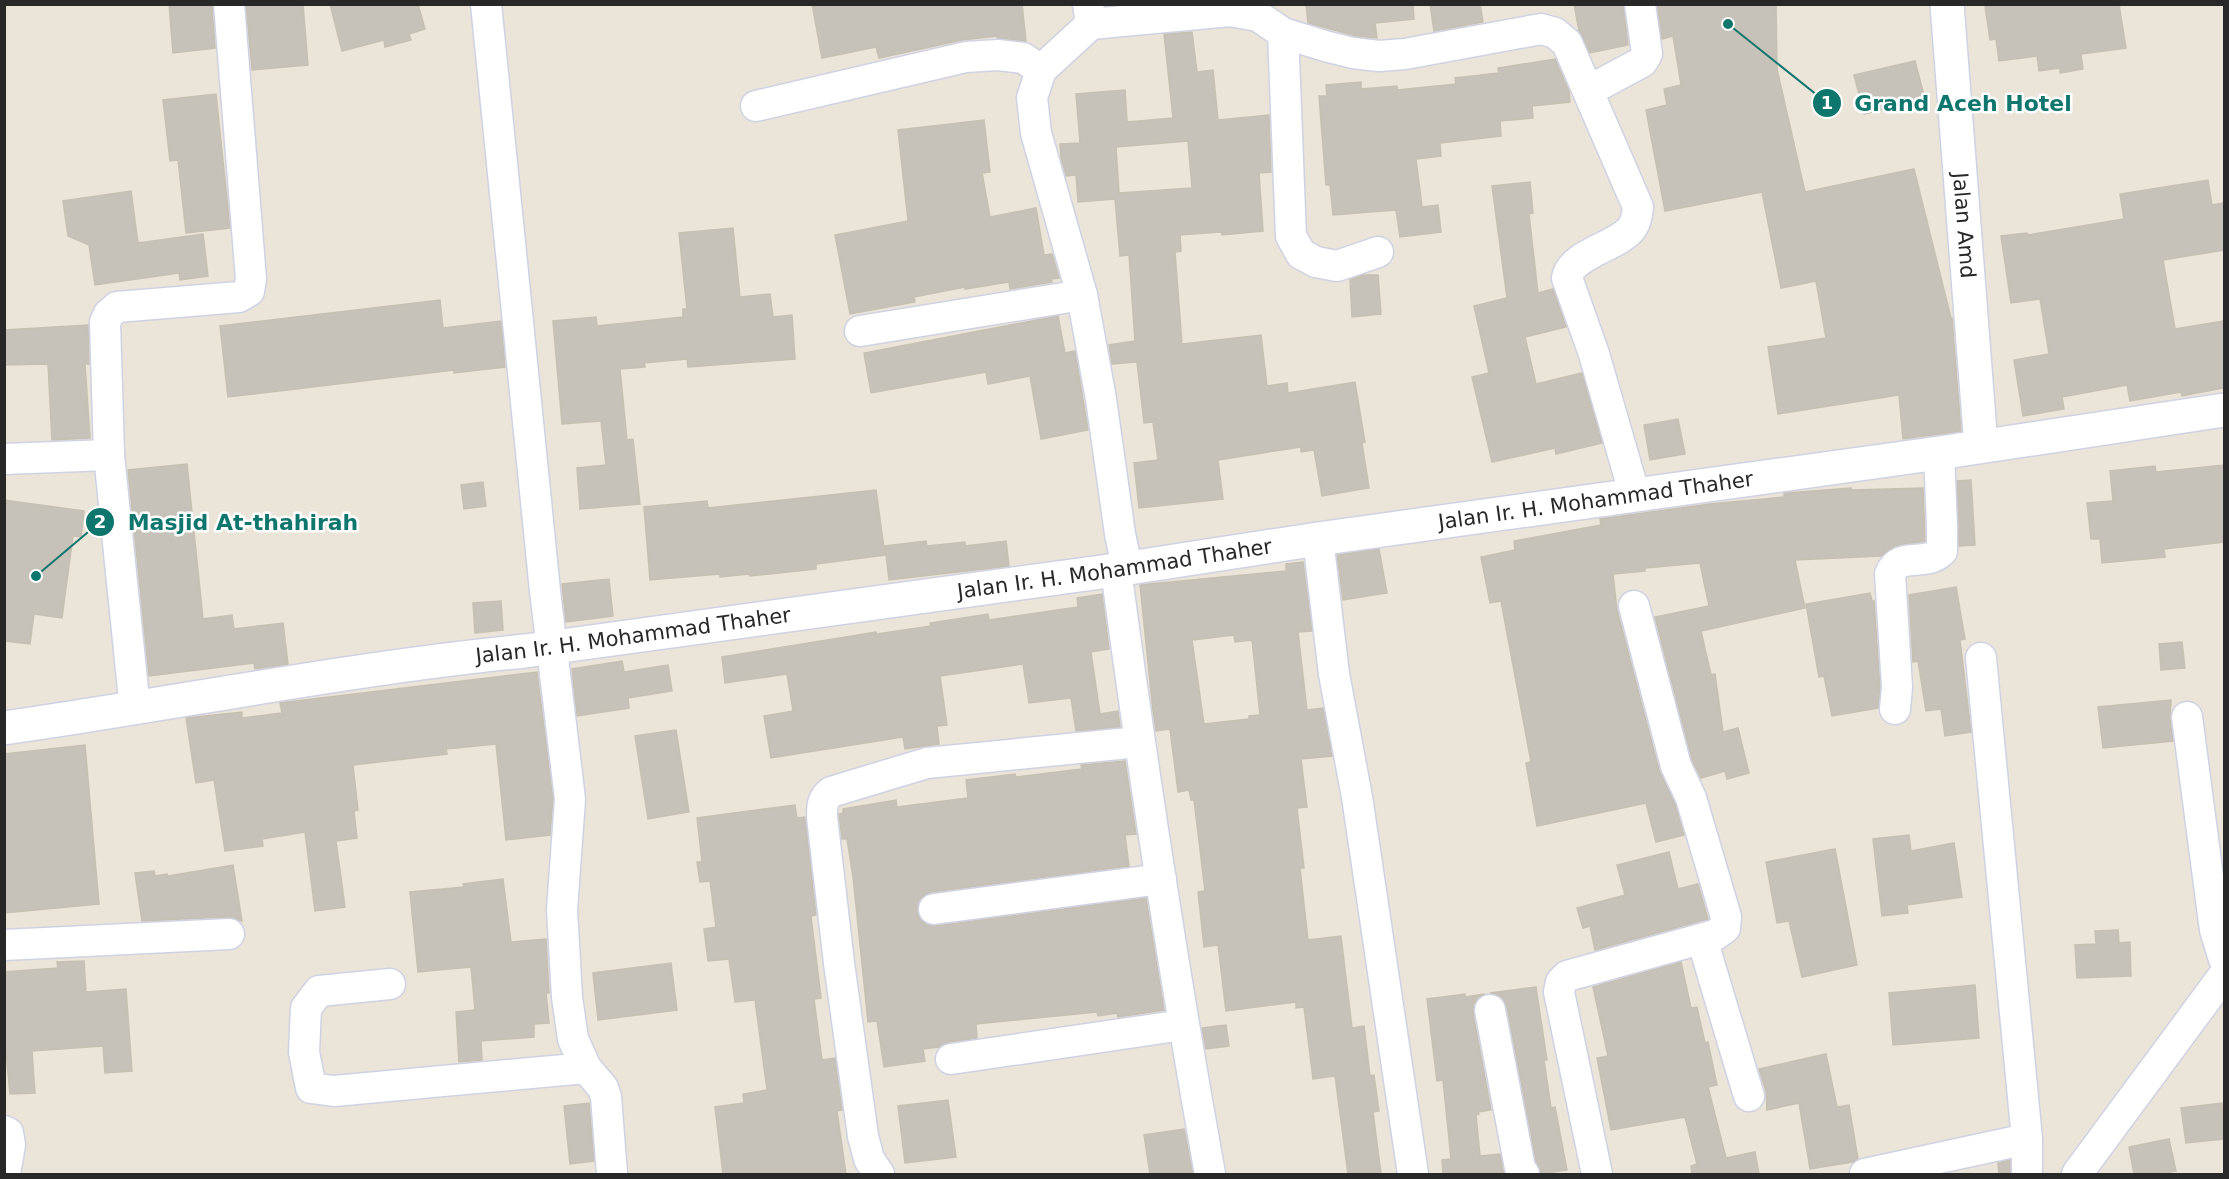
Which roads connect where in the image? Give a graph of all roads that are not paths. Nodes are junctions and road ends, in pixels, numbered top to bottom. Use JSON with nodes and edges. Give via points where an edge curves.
{"nodes":[{"id":1,"x":229,"y":4,"type":"edge"},
{"id":2,"x":486,"y":4,"type":"edge"},
{"id":3,"x":1640,"y":4,"type":"edge"},
{"id":4,"x":1947,"y":4,"type":"edge"},
{"id":5,"x":1089,"y":14,"type":"edge"},
{"id":6,"x":1283,"y":33,"type":"junction"},
{"id":7,"x":1041,"y":70,"type":"junction"},
{"id":8,"x":1588,"y":92,"type":"junction"},
{"id":9,"x":756,"y":106,"type":"dead end"},
{"id":10,"x":1378,"y":252,"type":"dead end"},
{"id":11,"x":1082,"y":295,"type":"junction"},
{"id":12,"x":860,"y":331,"type":"dead end"},
{"id":13,"x":2224,"y":410,"type":"edge"},
{"id":14,"x":1982,"y":446,"type":"junction"},
{"id":15,"x":1939,"y":453,"type":"junction"},
{"id":16,"x":109,"y":456,"type":"junction"},
{"id":17,"x":4,"y":459,"type":"edge"},
{"id":18,"x":1635,"y":496,"type":"junction"},
{"id":19,"x":1318,"y":539,"type":"junction"},
{"id":20,"x":1122,"y":568,"type":"junction"},
{"id":21,"x":1634,"y":606,"type":"dead end"},
{"id":22,"x":552,"y":646,"type":"junction"},
{"id":23,"x":1981,"y":658,"type":"dead end"},
{"id":24,"x":135,"y":709,"type":"junction"},
{"id":25,"x":1896,"y":709,"type":"dead end"},
{"id":26,"x":2187,"y":717,"type":"dead end"},
{"id":27,"x":4,"y":728,"type":"edge"},
{"id":28,"x":1139,"y":742,"type":"junction"},
{"id":29,"x":1161,"y":879,"type":"junction"},
{"id":30,"x":934,"y":909,"type":"dead end"},
{"id":31,"x":229,"y":934,"type":"dead end"},
{"id":32,"x":1702,"y":939,"type":"junction"},
{"id":33,"x":4,"y":945,"type":"edge"},
{"id":34,"x":2224,"y":959,"type":"edge"},
{"id":35,"x":2224,"y":975,"type":"edge"},
{"id":36,"x":390,"y":984,"type":"dead end"},
{"id":37,"x":1490,"y":1010,"type":"dead end"},
{"id":38,"x":1183,"y":1025,"type":"junction"},
{"id":39,"x":951,"y":1059,"type":"dead end"},
{"id":40,"x":586,"y":1068,"type":"junction"},
{"id":41,"x":1749,"y":1096,"type":"dead end"},
{"id":42,"x":4,"y":1131,"type":"edge"},
{"id":43,"x":2027,"y":1139,"type":"junction"},
{"id":44,"x":5,"y":1174,"type":"edge"},
{"id":45,"x":612,"y":1174,"type":"edge"},
{"id":46,"x":879,"y":1174,"type":"edge"},
{"id":47,"x":1210,"y":1174,"type":"edge"},
{"id":48,"x":1413,"y":1174,"type":"edge"},
{"id":49,"x":1524,"y":1174,"type":"edge"},
{"id":50,"x":1597,"y":1174,"type":"edge"},
{"id":51,"x":1865,"y":1174,"type":"edge"},
{"id":52,"x":2027,"y":1174,"type":"edge"},
{"id":53,"x":2077,"y":1174,"type":"edge"}],
"edges":[{"from":1,"to":16,"type":"street","via":[[249,291],[239,297],[117,307],[109,314],[105,322]]},
{"from":2,"to":22,"type":"street"},
{"from":3,"to":8,"type":"street","via":[[1647,54],[1642,62]]},
{"from":4,"to":14,"type":"main road","name":"Jalan Amd"},
{"from":5,"to":6,"type":"street","via":[[1230,11],[1258,16]]},
{"from":5,"to":7,"type":"street"},
{"from":6,"to":8,"type":"street","via":[[1353,53],[1379,56],[1541,29],[1555,33],[1567,43]]},
{"from":6,"to":10,"type":"street","via":[[1291,236],[1301,254],[1326,264],[1337,266]]},
{"from":7,"to":9,"type":"street","via":[[1023,58],[966,57]]},
{"from":7,"to":11,"type":"street","via":[[1032,98],[1036,133]]},
{"from":8,"to":18,"type":"street","via":[[1638,207],[1637,218],[1630,230],[1572,266],[1567,278],[1594,354]]},
{"from":11,"to":12,"type":"street"},
{"from":11,"to":20,"type":"street","via":[[1101,399]]},
{"from":13,"to":14,"type":"main road","name":"Jalan Ir. H. Mohammad Thaher"},
{"from":14,"to":15,"type":"main road","name":"Jalan Ir. H. Mohammad Thaher"},
{"from":15,"to":18,"type":"main road","name":"Jalan Ir. H. Mohammad Thaher"},
{"from":15,"to":25,"type":"street","via":[[1941,551],[1932,558],[1899,561],[1890,574]]},
{"from":16,"to":17,"type":"street"},
{"from":16,"to":24,"type":"street"},
{"from":18,"to":19,"type":"main road","name":"Jalan Ir. H. Mohammad Thaher"},
{"from":19,"to":20,"type":"main road","name":"Jalan Ir. H. Mohammad Thaher"},
{"from":19,"to":48,"type":"street","via":[[1334,674],[1357,797]]},
{"from":20,"to":22,"type":"main road","name":"Jalan Ir. H. Mohammad Thaher"},
{"from":20,"to":28,"type":"street"},
{"from":21,"to":32,"type":"street","via":[[1676,766],[1691,798],[1726,917],[1725,928]]},
{"from":22,"to":24,"type":"main road","name":"Jalan Ir. H. Mohammad Thaher","via":[[440,659]]},
{"from":22,"to":40,"type":"street","via":[[570,799],[562,910],[567,997],[573,1040]]},
{"from":23,"to":43,"type":"street"},
{"from":24,"to":27,"type":"main road","name":"Jalan Ir. H. Mohammad Thaher"},
{"from":26,"to":34,"type":"street","via":[[2215,930]]},
{"from":28,"to":29,"type":"street"},
{"from":28,"to":46,"type":"street","via":[[927,763],[826,796],[822,817],[860,1113],[869,1159]]},
{"from":29,"to":30,"type":"street"},
{"from":29,"to":38,"type":"street"},
{"from":31,"to":33,"type":"street"},
{"from":32,"to":41,"type":"street"},
{"from":32,"to":50,"type":"street","via":[[1567,976],[1562,982],[1559,992]]},
{"from":35,"to":53,"type":"street"},
{"from":36,"to":40,"type":"street","via":[[319,991],[306,1008],[304,1052],[311,1088],[334,1091]]},
{"from":37,"to":49,"type":"street"},
{"from":38,"to":39,"type":"street"},
{"from":38,"to":47,"type":"street"},
{"from":40,"to":45,"type":"street","via":[[603,1088],[606,1098]]},
{"from":42,"to":44,"type":"street","via":[[10,1145]]},
{"from":43,"to":51,"type":"street"},
{"from":43,"to":52,"type":"street"}]}
